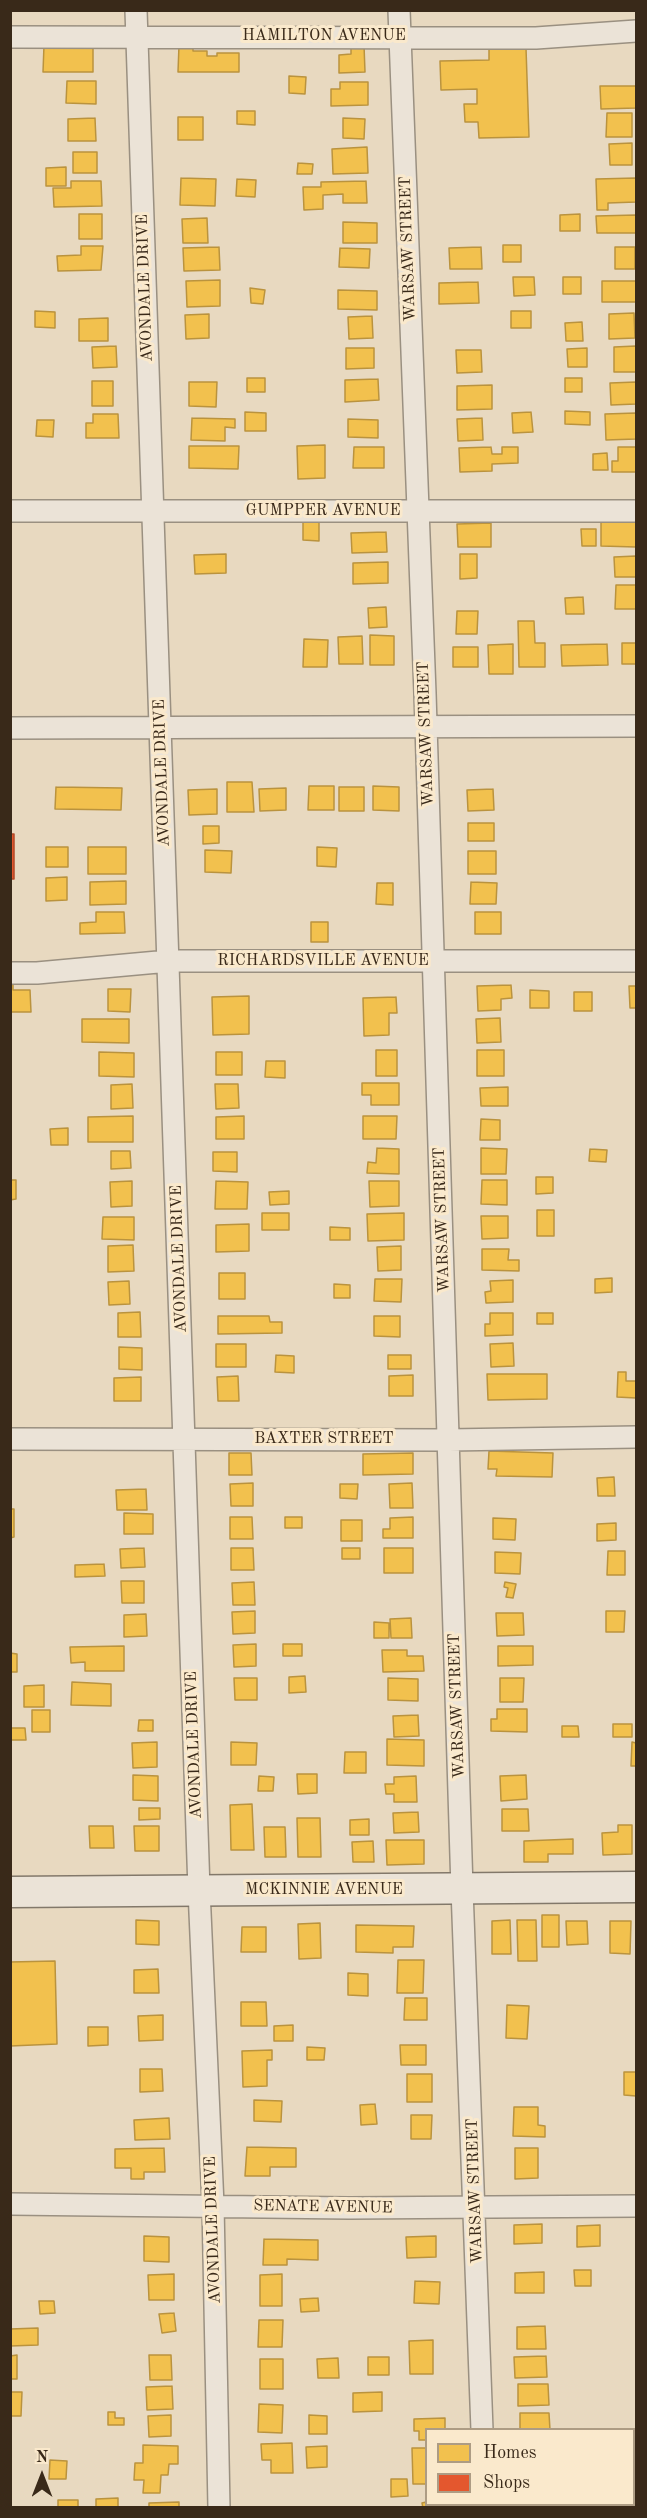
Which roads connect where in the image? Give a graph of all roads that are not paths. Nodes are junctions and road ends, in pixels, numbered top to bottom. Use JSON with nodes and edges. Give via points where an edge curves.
{"nodes":[{"id":1,"x":136,"y":10,"type":"edge"},
{"id":2,"x":399,"y":10,"type":"edge"},
{"id":3,"x":636,"y":31,"type":"edge"},
{"id":4,"x":137,"y":36,"type":"junction"},
{"id":5,"x":400,"y":36,"type":"junction"},
{"id":6,"x":10,"y":37,"type":"edge"},
{"id":7,"x":10,"y":511,"type":"edge"},
{"id":8,"x":153,"y":511,"type":"junction"},
{"id":9,"x":419,"y":511,"type":"junction"},
{"id":10,"x":636,"y":511,"type":"edge"},
{"id":11,"x":636,"y":726,"type":"edge"},
{"id":12,"x":426,"y":727,"type":"junction"},
{"id":13,"x":10,"y":728,"type":"edge"},
{"id":14,"x":160,"y":728,"type":"junction"},
{"id":15,"x":169,"y":961,"type":"junction"},
{"id":16,"x":636,"y":961,"type":"edge"},
{"id":17,"x":433,"y":962,"type":"junction"},
{"id":18,"x":10,"y":973,"type":"edge"},
{"id":19,"x":636,"y":1437,"type":"edge"},
{"id":20,"x":10,"y":1438,"type":"edge"},
{"id":21,"x":185,"y":1439,"type":"junction"},
{"id":22,"x":449,"y":1440,"type":"junction"},
{"id":23,"x":636,"y":1887,"type":"edge"},
{"id":24,"x":462,"y":1889,"type":"junction"},
{"id":25,"x":199,"y":1890,"type":"junction"},
{"id":26,"x":10,"y":1892,"type":"edge"},
{"id":27,"x":10,"y":2204,"type":"edge"},
{"id":28,"x":213,"y":2205,"type":"junction"},
{"id":29,"x":636,"y":2206,"type":"edge"},
{"id":30,"x":476,"y":2207,"type":"junction"},
{"id":31,"x":482,"y":2428,"type":"edge"},
{"id":32,"x":219,"y":2508,"type":"edge"}],
"edges":[{"from":1,"to":4,"type":"street","name":"AVONDALE DRIVE"},
{"from":2,"to":5,"type":"street","name":"WARSAW STREET"},
{"from":3,"to":5,"type":"street","name":"HAMILTON AVENUE","via":[[536,38]]},
{"from":4,"to":5,"type":"street","name":"HAMILTON AVENUE"},
{"from":4,"to":6,"type":"street","name":"HAMILTON AVENUE"},
{"from":4,"to":8,"type":"street","name":"AVONDALE DRIVE"},
{"from":5,"to":9,"type":"street","name":"WARSAW STREET"},
{"from":7,"to":8,"type":"street","name":"GUMPPER AVENUE"},
{"from":8,"to":9,"type":"street","name":"GUMPPER AVENUE"},
{"from":8,"to":14,"type":"street","name":"AVONDALE DRIVE"},
{"from":9,"to":10,"type":"street","name":"GUMPPER AVENUE"},
{"from":9,"to":12,"type":"street","name":"WARSAW STREET"},
{"from":11,"to":12,"type":"street"},
{"from":12,"to":14,"type":"street"},
{"from":12,"to":17,"type":"street","name":"WARSAW STREET"},
{"from":13,"to":14,"type":"street"},
{"from":14,"to":15,"type":"street","name":"AVONDALE DRIVE"},
{"from":15,"to":17,"type":"street","name":"RICHARDSVILLE AVENUE"},
{"from":15,"to":18,"type":"street","name":"RICHARDSVILLE AVENUE"},
{"from":15,"to":21,"type":"street","name":"AVONDALE DRIVE"},
{"from":16,"to":17,"type":"street","name":"RICHARDSVILLE AVENUE"},
{"from":17,"to":22,"type":"street","name":"WARSAW STREET"},
{"from":19,"to":22,"type":"street","name":"BAXTER STREET"},
{"from":20,"to":21,"type":"street","name":"BAXTER STREET"},
{"from":21,"to":22,"type":"street","name":"BAXTER STREET"},
{"from":21,"to":25,"type":"street","name":"AVONDALE DRIVE"},
{"from":22,"to":24,"type":"street","name":"WARSAW STREET"},
{"from":23,"to":24,"type":"street","name":"MCKINNIE AVENUE"},
{"from":24,"to":25,"type":"street","name":"MCKINNIE AVENUE"},
{"from":24,"to":30,"type":"street","name":"WARSAW STREET"},
{"from":25,"to":26,"type":"street","name":"MCKINNIE AVENUE"},
{"from":25,"to":28,"type":"street","name":"AVONDALE DRIVE"},
{"from":27,"to":28,"type":"street","name":"SENATE AVENUE"},
{"from":28,"to":30,"type":"street","name":"SENATE AVENUE"},
{"from":28,"to":32,"type":"street","name":"AVONDALE DRIVE"},
{"from":29,"to":30,"type":"street","name":"SENATE AVENUE"},
{"from":30,"to":31,"type":"street","name":"WARSAW STREET"}]}
